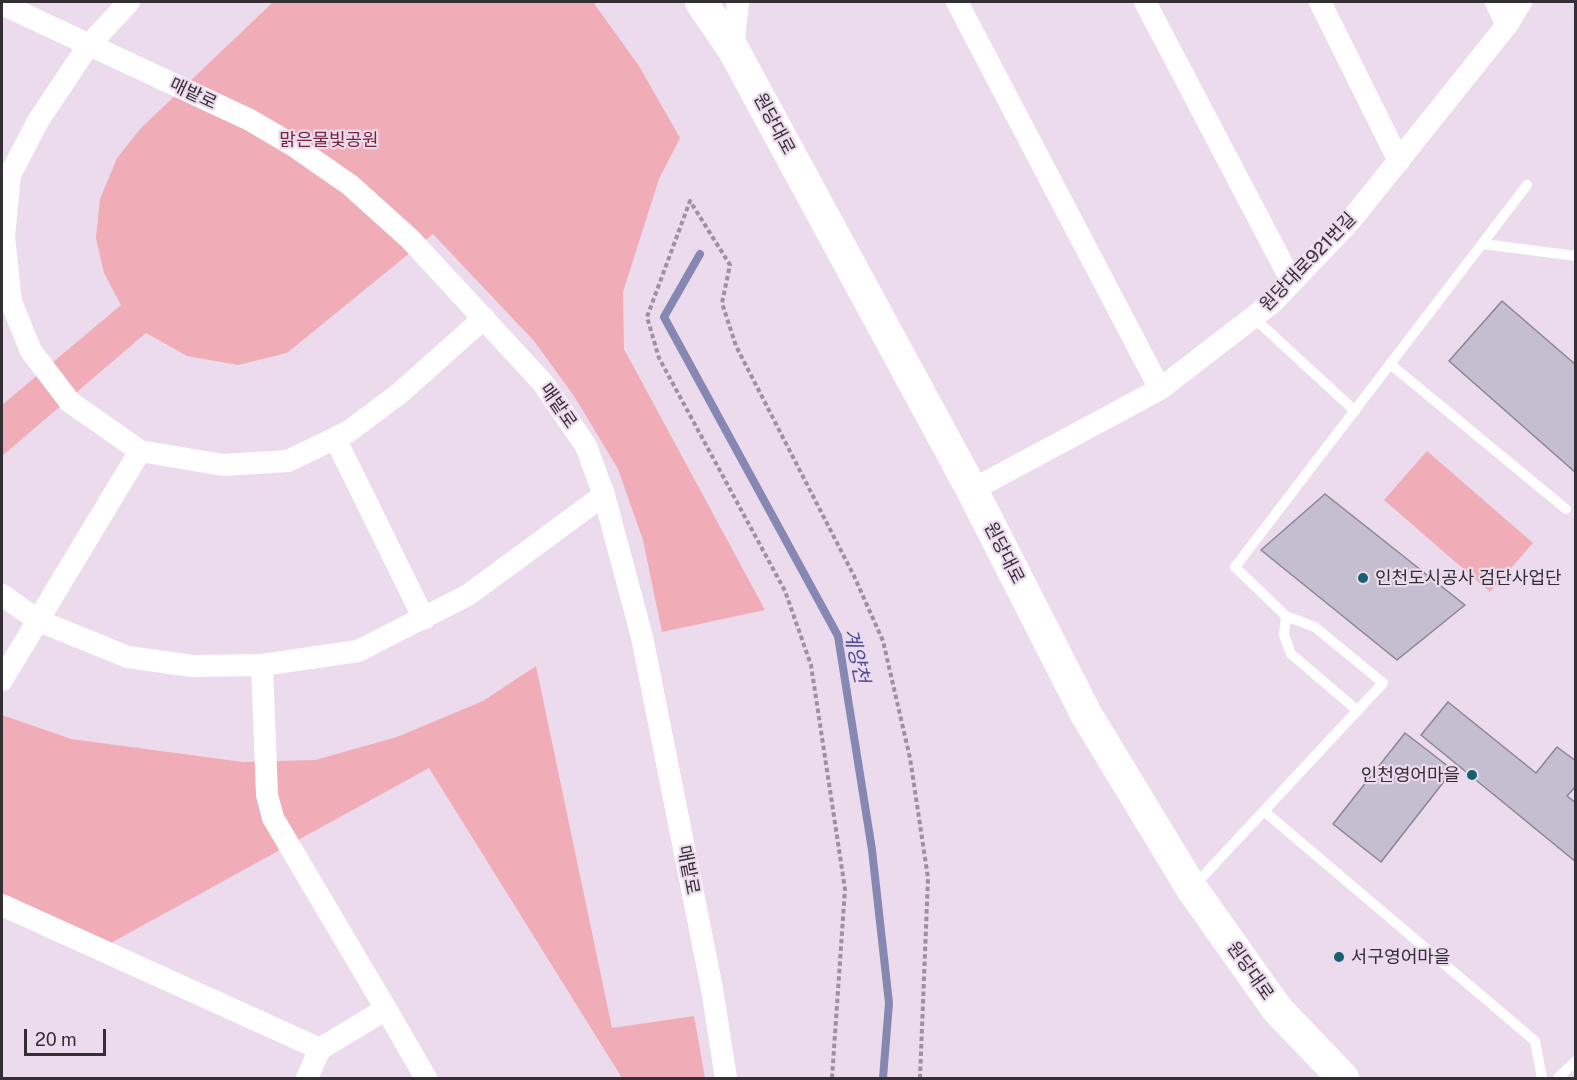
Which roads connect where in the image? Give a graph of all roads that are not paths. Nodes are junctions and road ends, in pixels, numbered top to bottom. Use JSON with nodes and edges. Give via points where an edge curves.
{"nodes":[{"id":1,"x":129,"y":2,"type":"edge"},
{"id":2,"x":701,"y":2,"type":"edge"},
{"id":3,"x":738,"y":2,"type":"edge"},
{"id":4,"x":957,"y":2,"type":"edge"},
{"id":5,"x":1145,"y":2,"type":"edge"},
{"id":6,"x":1320,"y":2,"type":"edge"},
{"id":7,"x":1496,"y":2,"type":"edge"},
{"id":8,"x":1521,"y":2,"type":"edge"},
{"id":9,"x":2,"y":4,"type":"edge"},
{"id":10,"x":1507,"y":25,"type":"junction"},
{"id":11,"x":88,"y":46,"type":"junction"},
{"id":12,"x":733,"y":49,"type":"junction"},
{"id":13,"x":1399,"y":161,"type":"junction"},
{"id":14,"x":1527,"y":185,"type":"dead end"},
{"id":15,"x":1483,"y":244,"type":"junction"},
{"id":16,"x":1575,"y":256,"type":"edge"},
{"id":17,"x":1292,"y":282,"type":"junction"},
{"id":18,"x":6,"y":304,"type":"edge"},
{"id":19,"x":1253,"y":317,"type":"junction"},
{"id":20,"x":484,"y":318,"type":"junction"},
{"id":21,"x":1390,"y":364,"type":"junction"},
{"id":22,"x":1160,"y":389,"type":"junction"},
{"id":23,"x":1355,"y":411,"type":"junction"},
{"id":24,"x":335,"y":438,"type":"junction"},
{"id":25,"x":140,"y":451,"type":"junction"},
{"id":26,"x":972,"y":490,"type":"junction"},
{"id":27,"x":604,"y":495,"type":"junction"},
{"id":28,"x":1566,"y":509,"type":"dead end"},
{"id":29,"x":2,"y":595,"type":"edge"},
{"id":30,"x":1286,"y":616,"type":"junction"},
{"id":31,"x":424,"y":619,"type":"junction"},
{"id":32,"x":39,"y":621,"type":"junction"},
{"id":33,"x":262,"y":664,"type":"junction"},
{"id":34,"x":2,"y":680,"type":"edge"},
{"id":35,"x":1358,"y":711,"type":"junction"},
{"id":36,"x":1265,"y":812,"type":"junction"},
{"id":37,"x":1192,"y":889,"type":"junction"},
{"id":38,"x":2,"y":905,"type":"edge"},
{"id":39,"x":386,"y":1009,"type":"junction"},
{"id":40,"x":320,"y":1048,"type":"junction"},
{"id":41,"x":1575,"y":1061,"type":"edge"},
{"id":42,"x":307,"y":1078,"type":"edge"},
{"id":43,"x":426,"y":1078,"type":"edge"},
{"id":44,"x":726,"y":1078,"type":"edge"},
{"id":45,"x":1343,"y":1078,"type":"edge"},
{"id":46,"x":1542,"y":1078,"type":"edge"},
{"id":47,"x":1558,"y":1078,"type":"edge"}],
"edges":[{"from":1,"to":11,"type":"street"},
{"from":2,"to":12,"type":"main road","name":"원당대로"},
{"from":3,"to":12,"type":"street"},
{"from":4,"to":22,"type":"street"},
{"from":5,"to":17,"type":"street"},
{"from":6,"to":13,"type":"street"},
{"from":7,"to":10,"type":"street"},
{"from":8,"to":10,"type":"street","name":"원당대로921번길"},
{"from":9,"to":11,"type":"street","name":"매밭로"},
{"from":10,"to":13,"type":"street","name":"원당대로921번길"},
{"from":11,"to":18,"type":"street","via":[[38,122],[10,175],[4,237]]},
{"from":11,"to":20,"type":"street","name":"매밭로","via":[[250,120],[294,146],[350,185],[410,239]]},
{"from":12,"to":26,"type":"main road","name":"원당대로"},
{"from":13,"to":17,"type":"street","name":"원당대로921번길"},
{"from":14,"to":15,"type":"lane"},
{"from":15,"to":16,"type":"lane"},
{"from":15,"to":21,"type":"lane"},
{"from":17,"to":19,"type":"street","name":"원당대로921번길"},
{"from":18,"to":25,"type":"street","via":[[31,351],[70,402]]},
{"from":19,"to":22,"type":"street","name":"원당대로921번길"},
{"from":19,"to":23,"type":"lane"},
{"from":20,"to":24,"type":"street","via":[[400,393]]},
{"from":20,"to":27,"type":"street","name":"매밭로","via":[[543,383],[574,428],[586,446]]},
{"from":21,"to":23,"type":"lane"},
{"from":21,"to":28,"type":"lane"},
{"from":22,"to":26,"type":"street","name":"원당대로921번길"},
{"from":23,"to":30,"type":"lane","via":[[1235,567]]},
{"from":24,"to":25,"type":"street","via":[[288,461],[223,465]]},
{"from":24,"to":31,"type":"street"},
{"from":25,"to":32,"type":"street"},
{"from":26,"to":37,"type":"main road","name":"원당대로","via":[[1086,714]]},
{"from":27,"to":31,"type":"street","via":[[468,595]]},
{"from":27,"to":44,"type":"street","name":"매밭로","via":[[642,637]]},
{"from":29,"to":32,"type":"street"},
{"from":30,"to":35,"type":"lane","via":[[1284,636],[1291,654]]},
{"from":30,"to":35,"type":"lane","via":[[1315,627],[1383,683]]},
{"from":31,"to":33,"type":"street","via":[[358,651]]},
{"from":32,"to":33,"type":"street","via":[[128,657],[192,666]]},
{"from":32,"to":34,"type":"street"},
{"from":33,"to":39,"type":"street","via":[[267,795],[273,818]]},
{"from":35,"to":36,"type":"lane"},
{"from":36,"to":37,"type":"lane"},
{"from":36,"to":46,"type":"lane","via":[[1535,1041]]},
{"from":37,"to":45,"type":"main road","name":"원당대로","via":[[1277,1009]]},
{"from":38,"to":40,"type":"street"},
{"from":39,"to":40,"type":"street"},
{"from":39,"to":43,"type":"street"},
{"from":40,"to":42,"type":"street"},
{"from":41,"to":47,"type":"lane"}]}
